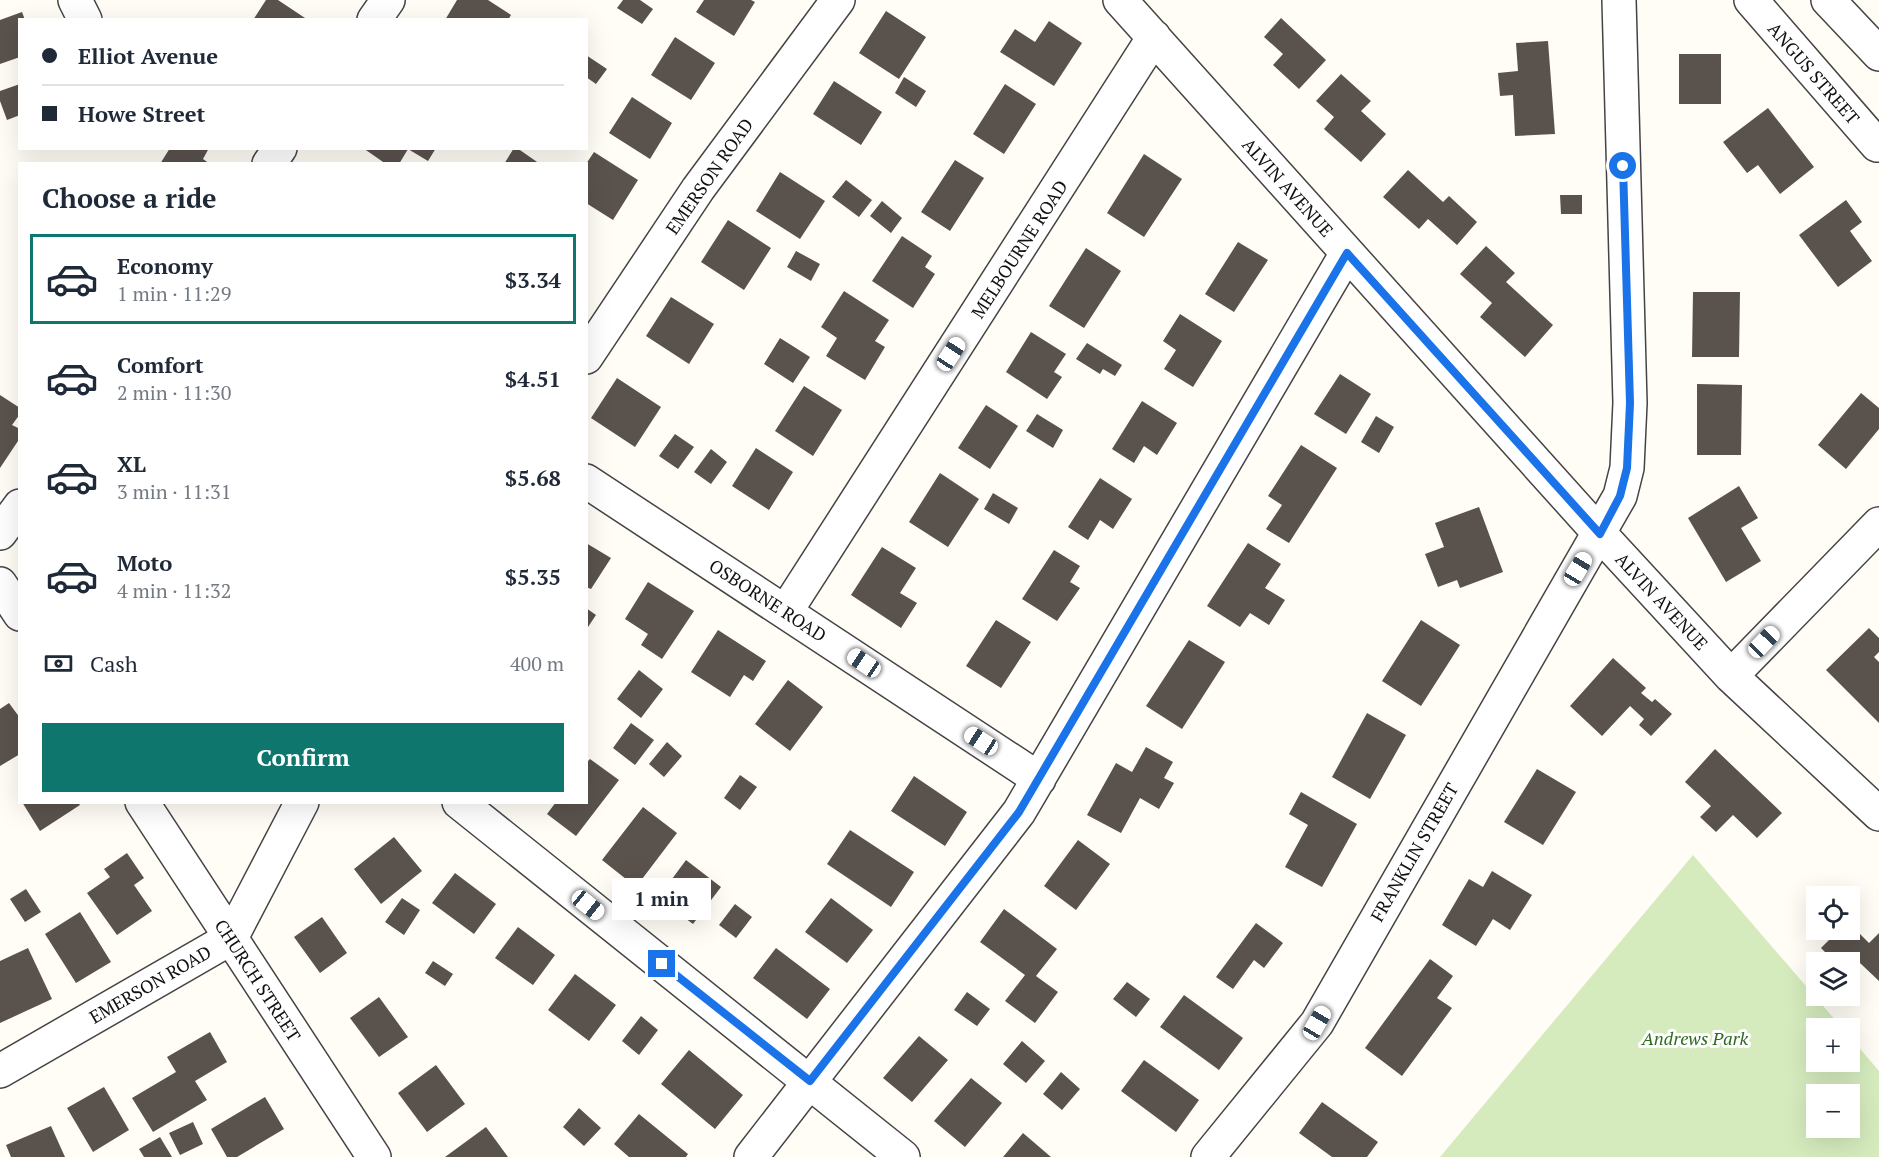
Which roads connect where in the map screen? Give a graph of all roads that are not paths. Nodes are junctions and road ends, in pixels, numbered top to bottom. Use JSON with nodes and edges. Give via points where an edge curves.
{"nodes":[{"id":1,"x":75,"y":0,"type":"edge"},
{"id":2,"x":388,"y":0,"type":"edge"},
{"id":3,"x":838,"y":0,"type":"edge"},
{"id":4,"x":1120,"y":0,"type":"edge"},
{"id":5,"x":1618,"y":0,"type":"edge"},
{"id":6,"x":1751,"y":0,"type":"edge"},
{"id":7,"x":1828,"y":0,"type":"edge"},
{"id":8,"x":84,"y":18,"type":"edge"},
{"id":9,"x":375,"y":18,"type":"edge"},
{"id":10,"x":1154,"y":37,"type":"junction"},
{"id":11,"x":1879,"y":54,"type":"edge"},
{"id":12,"x":1879,"y":144,"type":"edge"},
{"id":13,"x":1347,"y":253,"type":"junction"},
{"id":14,"x":588,"y":354,"type":"edge"},
{"id":15,"x":588,"y":482,"type":"edge"},
{"id":16,"x":18,"y":509,"type":"edge"},
{"id":17,"x":1879,"y":524,"type":"edge"},
{"id":18,"x":0,"y":533,"type":"edge"},
{"id":19,"x":1600,"y":534,"type":"junction"},
{"id":20,"x":0,"y":585,"type":"edge"},
{"id":21,"x":18,"y":611,"type":"edge"},
{"id":22,"x":786,"y":612,"type":"junction"},
{"id":23,"x":1731,"y":676,"type":"junction"},
{"id":24,"x":1039,"y":779,"type":"junction"},
{"id":25,"x":143,"y":804,"type":"edge"},
{"id":26,"x":301,"y":804,"type":"edge"},
{"id":27,"x":462,"y":804,"type":"edge"},
{"id":28,"x":1879,"y":814,"type":"edge"},
{"id":29,"x":231,"y":938,"type":"junction"},
{"id":30,"x":0,"y":1071,"type":"edge"},
{"id":31,"x":810,"y":1081,"type":"junction"},
{"id":32,"x":374,"y":1157,"type":"edge"},
{"id":33,"x":751,"y":1157,"type":"edge"},
{"id":34,"x":903,"y":1157,"type":"edge"},
{"id":35,"x":1208,"y":1157,"type":"edge"}],
"edges":[{"from":1,"to":8,"type":"street"},
{"from":2,"to":9,"type":"street"},
{"from":3,"to":14,"type":"street","name":"EMERSON ROAD","via":[[698,189]]},
{"from":4,"to":10,"type":"street","name":"ALVIN AVENUE"},
{"from":5,"to":19,"type":"street","name":"FRANKLIN STREET","via":[[1630,403],[1627,468],[1620,496]]},
{"from":6,"to":12,"type":"street","name":"ANGUS STREET"},
{"from":7,"to":11,"type":"street"},
{"from":10,"to":13,"type":"street","name":"ALVIN AVENUE"},
{"from":10,"to":22,"type":"street","name":"MELBOURNE ROAD"},
{"from":13,"to":19,"type":"street","name":"ALVIN AVENUE"},
{"from":13,"to":24,"type":"street"},
{"from":15,"to":22,"type":"street","name":"OSBORNE ROAD"},
{"from":16,"to":18,"type":"street"},
{"from":17,"to":23,"type":"street"},
{"from":19,"to":23,"type":"street","name":"ALVIN AVENUE"},
{"from":19,"to":35,"type":"street","name":"FRANKLIN STREET","via":[[1524,659],[1317,1023]]},
{"from":20,"to":21,"type":"street"},
{"from":22,"to":24,"type":"street","name":"OSBORNE ROAD"},
{"from":23,"to":28,"type":"street","name":"ALVIN AVENUE"},
{"from":24,"to":31,"type":"street","via":[[1019,812]]},
{"from":25,"to":29,"type":"street","name":"CHURCH STREET"},
{"from":26,"to":29,"type":"street","name":"EMERSON ROAD"},
{"from":27,"to":31,"type":"street"},
{"from":29,"to":30,"type":"street","name":"EMERSON ROAD"},
{"from":29,"to":32,"type":"street","name":"CHURCH STREET"},
{"from":31,"to":33,"type":"street"},
{"from":31,"to":34,"type":"street"}]}
